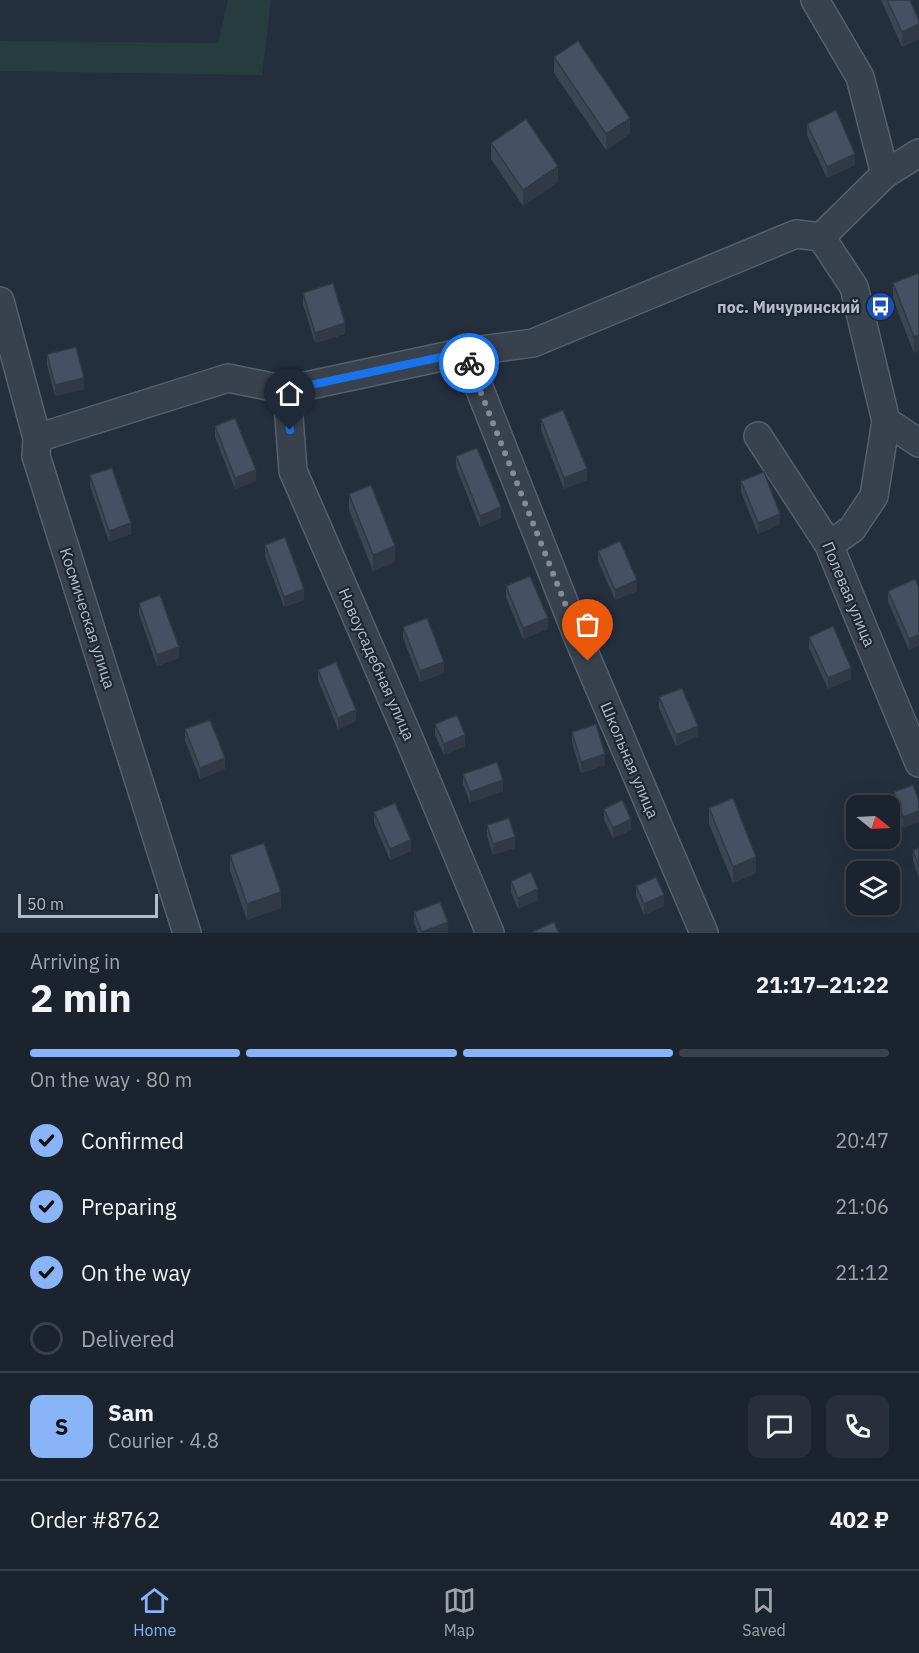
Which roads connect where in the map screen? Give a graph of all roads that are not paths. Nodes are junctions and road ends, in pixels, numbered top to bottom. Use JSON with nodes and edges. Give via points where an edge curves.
{"nodes":[{"id":1,"x":815,"y":0,"type":"edge"},
{"id":2,"x":919,"y":153,"type":"edge"},
{"id":3,"x":885,"y":174,"type":"junction"},
{"id":4,"x":821,"y":237,"type":"junction"},
{"id":5,"x":0,"y":301,"type":"edge"},
{"id":6,"x":465,"y":352,"type":"junction"},
{"id":7,"x":287,"y":390,"type":"junction"},
{"id":8,"x":886,"y":421,"type":"junction"},
{"id":9,"x":758,"y":436,"type":"dead end"},
{"id":10,"x":37,"y":438,"type":"junction"},
{"id":11,"x":919,"y":443,"type":"edge"},
{"id":12,"x":830,"y":545,"type":"junction"},
{"id":13,"x":919,"y":763,"type":"edge"},
{"id":14,"x":187,"y":933,"type":"edge"},
{"id":15,"x":490,"y":933,"type":"edge"},
{"id":16,"x":704,"y":933,"type":"edge"}],
"edges":[{"from":1,"to":3,"type":"street","via":[[860,77]]},
{"from":2,"to":3,"type":"street"},
{"from":3,"to":4,"type":"street"},
{"from":4,"to":6,"type":"street","via":[[795,234],[533,343]]},
{"from":4,"to":8,"type":"street","via":[[854,287]]},
{"from":5,"to":10,"type":"street","name":"Космическая улица"},
{"from":6,"to":7,"type":"street"},
{"from":6,"to":16,"type":"street","name":"Школьная улица","via":[[579,640]]},
{"from":7,"to":10,"type":"street","via":[[228,378]]},
{"from":7,"to":15,"type":"street","name":"Новоусадебная улица","via":[[292,471]]},
{"from":8,"to":11,"type":"street"},
{"from":8,"to":12,"type":"street","via":[[874,496],[852,528]]},
{"from":9,"to":12,"type":"street","name":"Полевая улица"},
{"from":10,"to":14,"type":"street","name":"Космическая улица","via":[[36,456]]},
{"from":12,"to":13,"type":"street","name":"Полевая улица"}]}
